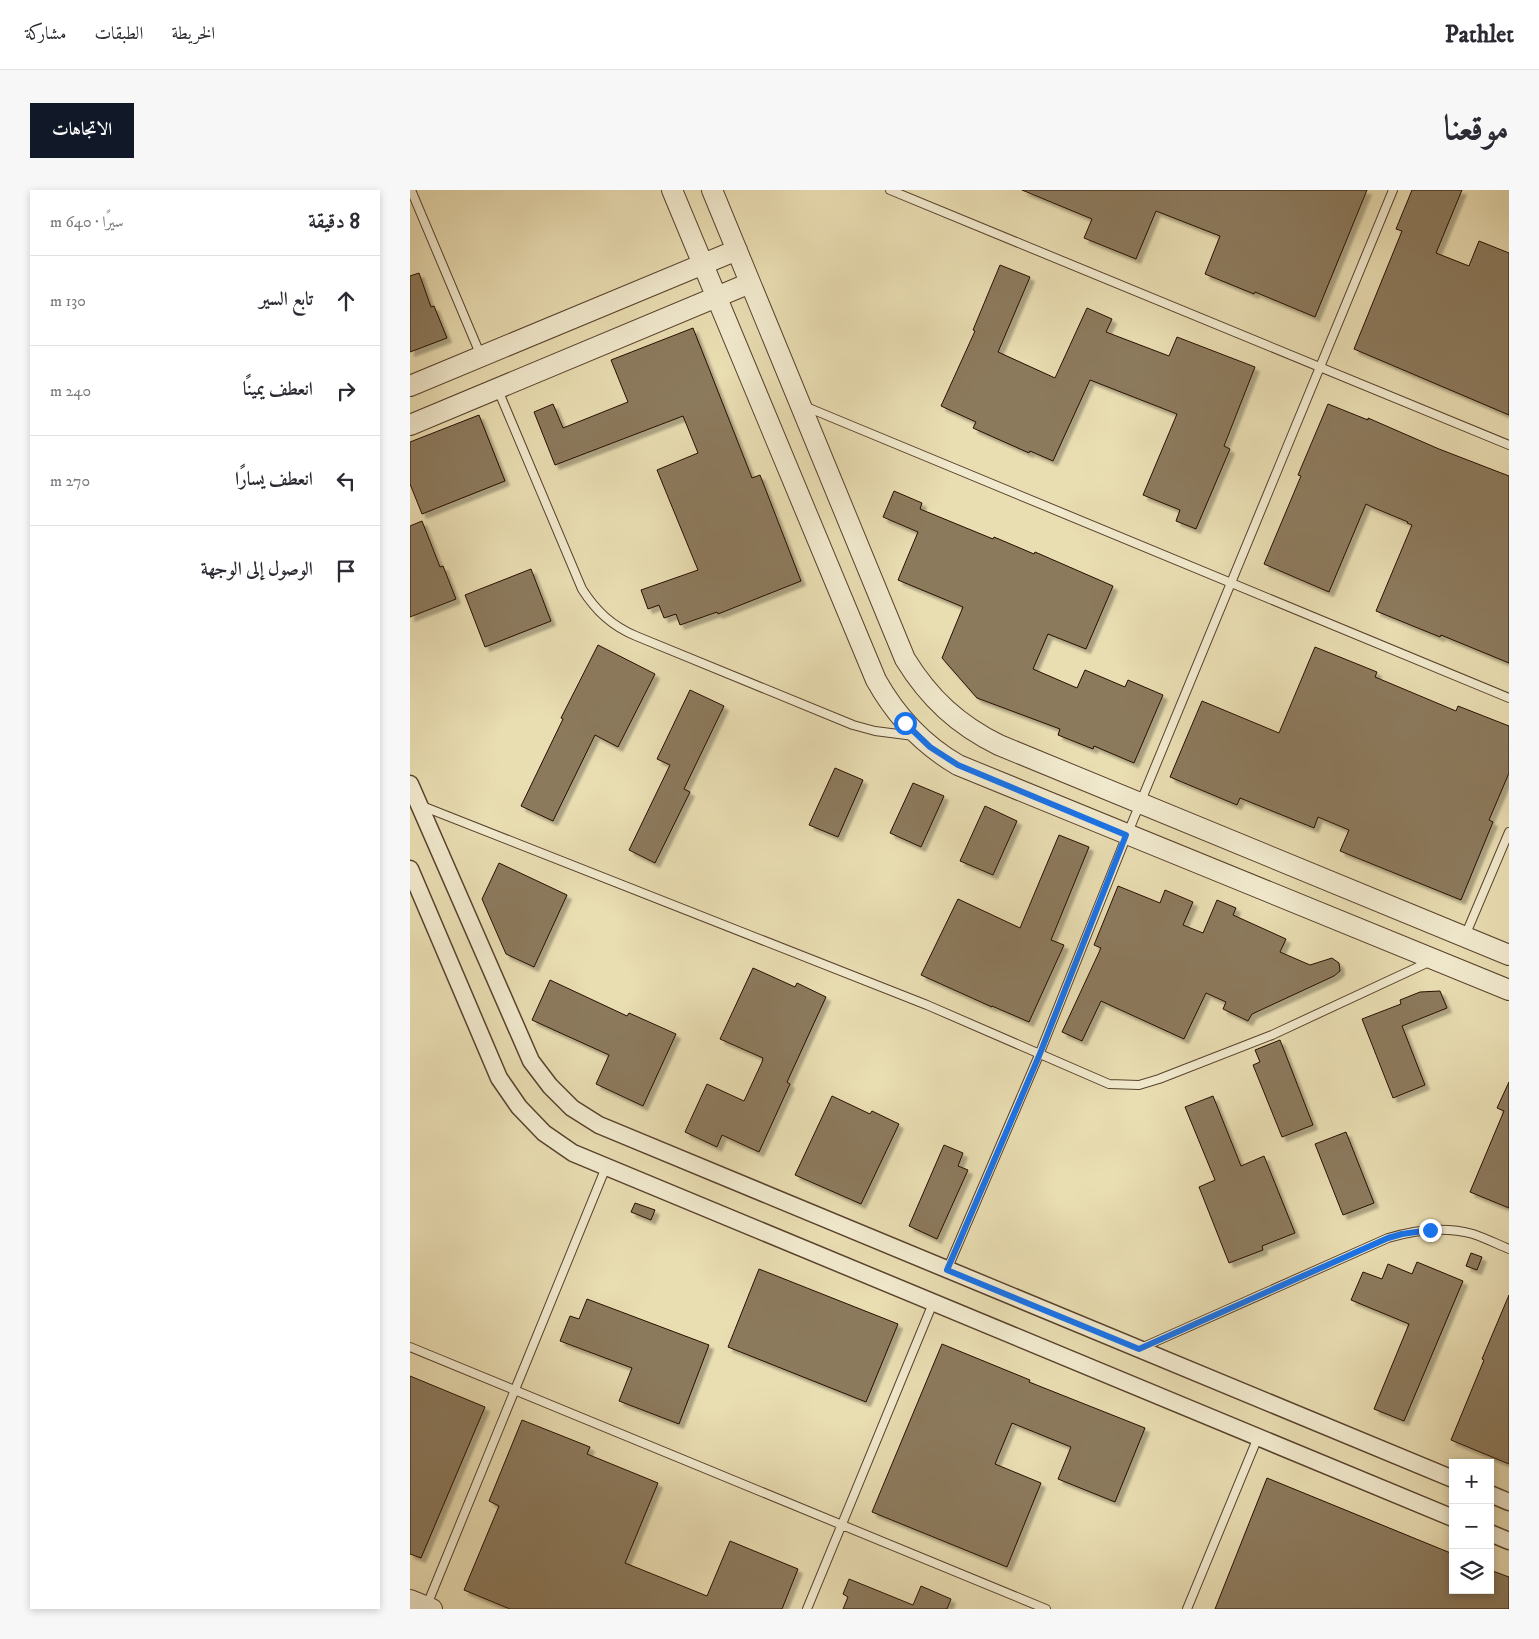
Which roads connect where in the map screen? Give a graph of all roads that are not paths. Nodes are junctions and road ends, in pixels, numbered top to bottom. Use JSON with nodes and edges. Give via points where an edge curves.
{"nodes":[{"id":1,"x":411,"y":190,"type":"edge"},
{"id":2,"x":672,"y":190,"type":"edge"},
{"id":3,"x":712,"y":190,"type":"edge"},
{"id":4,"x":890,"y":190,"type":"edge"},
{"id":5,"x":1393,"y":190,"type":"edge"},
{"id":6,"x":737,"y":250,"type":"junction"},
{"id":7,"x":703,"y":264,"type":"junction"},
{"id":8,"x":750,"y":283,"type":"junction"},
{"id":9,"x":716,"y":297,"type":"junction"},
{"id":10,"x":481,"y":356,"type":"junction"},
{"id":11,"x":1320,"y":367,"type":"junction"},
{"id":12,"x":410,"y":386,"type":"edge"},
{"id":13,"x":498,"y":388,"type":"junction"},
{"id":14,"x":800,"y":404,"type":"junction"},
{"id":15,"x":410,"y":425,"type":"edge"},
{"id":16,"x":1509,"y":445,"type":"edge"},
{"id":17,"x":1231,"y":583,"type":"junction"},
{"id":18,"x":1509,"y":698,"type":"edge"},
{"id":19,"x":917,"y":736,"type":"junction"},
{"id":20,"x":410,"y":784,"type":"edge"},
{"id":21,"x":1140,"y":803,"type":"junction"},
{"id":22,"x":419,"y":805,"type":"junction"},
{"id":23,"x":1509,"y":832,"type":"edge"},
{"id":24,"x":1126,"y":835,"type":"junction"},
{"id":25,"x":410,"y":869,"type":"edge"},
{"id":26,"x":1465,"y":937,"type":"junction"},
{"id":27,"x":1509,"y":955,"type":"edge"},
{"id":28,"x":1435,"y":960,"type":"junction"},
{"id":29,"x":1509,"y":990,"type":"edge"},
{"id":30,"x":1039,"y":1056,"type":"junction"},
{"id":31,"x":606,"y":1167,"type":"junction"},
{"id":32,"x":1509,"y":1249,"type":"edge"},
{"id":33,"x":947,"y":1270,"type":"junction"},
{"id":34,"x":933,"y":1303,"type":"junction"},
{"id":35,"x":410,"y":1347,"type":"edge"},
{"id":36,"x":1139,"y":1349,"type":"junction"},
{"id":37,"x":515,"y":1390,"type":"junction"},
{"id":38,"x":1258,"y":1437,"type":"junction"},
{"id":39,"x":1449,"y":1477,"type":"edge"},
{"id":40,"x":1494,"y":1496,"type":"edge"},
{"id":41,"x":1509,"y":1502,"type":"edge"},
{"id":42,"x":1449,"y":1516,"type":"edge"},
{"id":43,"x":842,"y":1525,"type":"junction"},
{"id":44,"x":1494,"y":1535,"type":"edge"},
{"id":45,"x":1509,"y":1541,"type":"edge"},
{"id":46,"x":423,"y":1605,"type":"edge"},
{"id":47,"x":807,"y":1609,"type":"edge"},
{"id":48,"x":1046,"y":1609,"type":"edge"},
{"id":49,"x":1187,"y":1609,"type":"edge"}],
"edges":[{"from":1,"to":10,"type":"lane"},
{"from":2,"to":7,"type":"street"},
{"from":3,"to":6,"type":"street"},
{"from":4,"to":11,"type":"lane"},
{"from":5,"to":11,"type":"lane"},
{"from":6,"to":7,"type":"street"},
{"from":6,"to":8,"type":"street"},
{"from":7,"to":9,"type":"street"},
{"from":7,"to":10,"type":"street"},
{"from":8,"to":9,"type":"street"},
{"from":8,"to":14,"type":"street"},
{"from":9,"to":13,"type":"street"},
{"from":9,"to":19,"type":"street","via":[[876,680],[894,710]]},
{"from":10,"to":12,"type":"street"},
{"from":11,"to":16,"type":"lane"},
{"from":11,"to":17,"type":"lane"},
{"from":13,"to":15,"type":"street"},
{"from":13,"to":19,"type":"lane","via":[[582,589],[604,617],[636,636],[853,725]]},
{"from":14,"to":17,"type":"lane"},
{"from":14,"to":21,"type":"street","via":[[905,659],[926,690],[952,716],[982,737]]},
{"from":17,"to":18,"type":"lane"},
{"from":17,"to":21,"type":"lane"},
{"from":19,"to":24,"type":"street","via":[[958,765]]},
{"from":20,"to":22,"type":"street"},
{"from":21,"to":24,"type":"lane"},
{"from":21,"to":26,"type":"street"},
{"from":22,"to":30,"type":"lane","via":[[927,1006]]},
{"from":22,"to":33,"type":"street","via":[[531,1061],[572,1108],[599,1125]]},
{"from":23,"to":26,"type":"lane"},
{"from":24,"to":28,"type":"street"},
{"from":24,"to":30,"type":"lane"},
{"from":25,"to":31,"type":"street","via":[[498,1078],[519,1108],[544,1133],[573,1153]]},
{"from":26,"to":27,"type":"street"},
{"from":28,"to":29,"type":"street"},
{"from":28,"to":30,"type":"lane","via":[[1272,1035],[1139,1085],[1109,1084]]},
{"from":30,"to":33,"type":"lane"},
{"from":31,"to":34,"type":"street"},
{"from":31,"to":37,"type":"lane"},
{"from":32,"to":36,"type":"lane","via":[[1459,1232],[1430,1230],[1402,1234]]},
{"from":33,"to":36,"type":"street"},
{"from":34,"to":38,"type":"street"},
{"from":34,"to":43,"type":"lane"},
{"from":35,"to":37,"type":"lane"},
{"from":36,"to":39,"type":"street"},
{"from":37,"to":43,"type":"lane"},
{"from":37,"to":46,"type":"lane"},
{"from":38,"to":42,"type":"street"},
{"from":38,"to":49,"type":"lane"},
{"from":40,"to":41,"type":"street"},
{"from":43,"to":47,"type":"lane"},
{"from":43,"to":48,"type":"lane"},
{"from":44,"to":45,"type":"street"}]}
